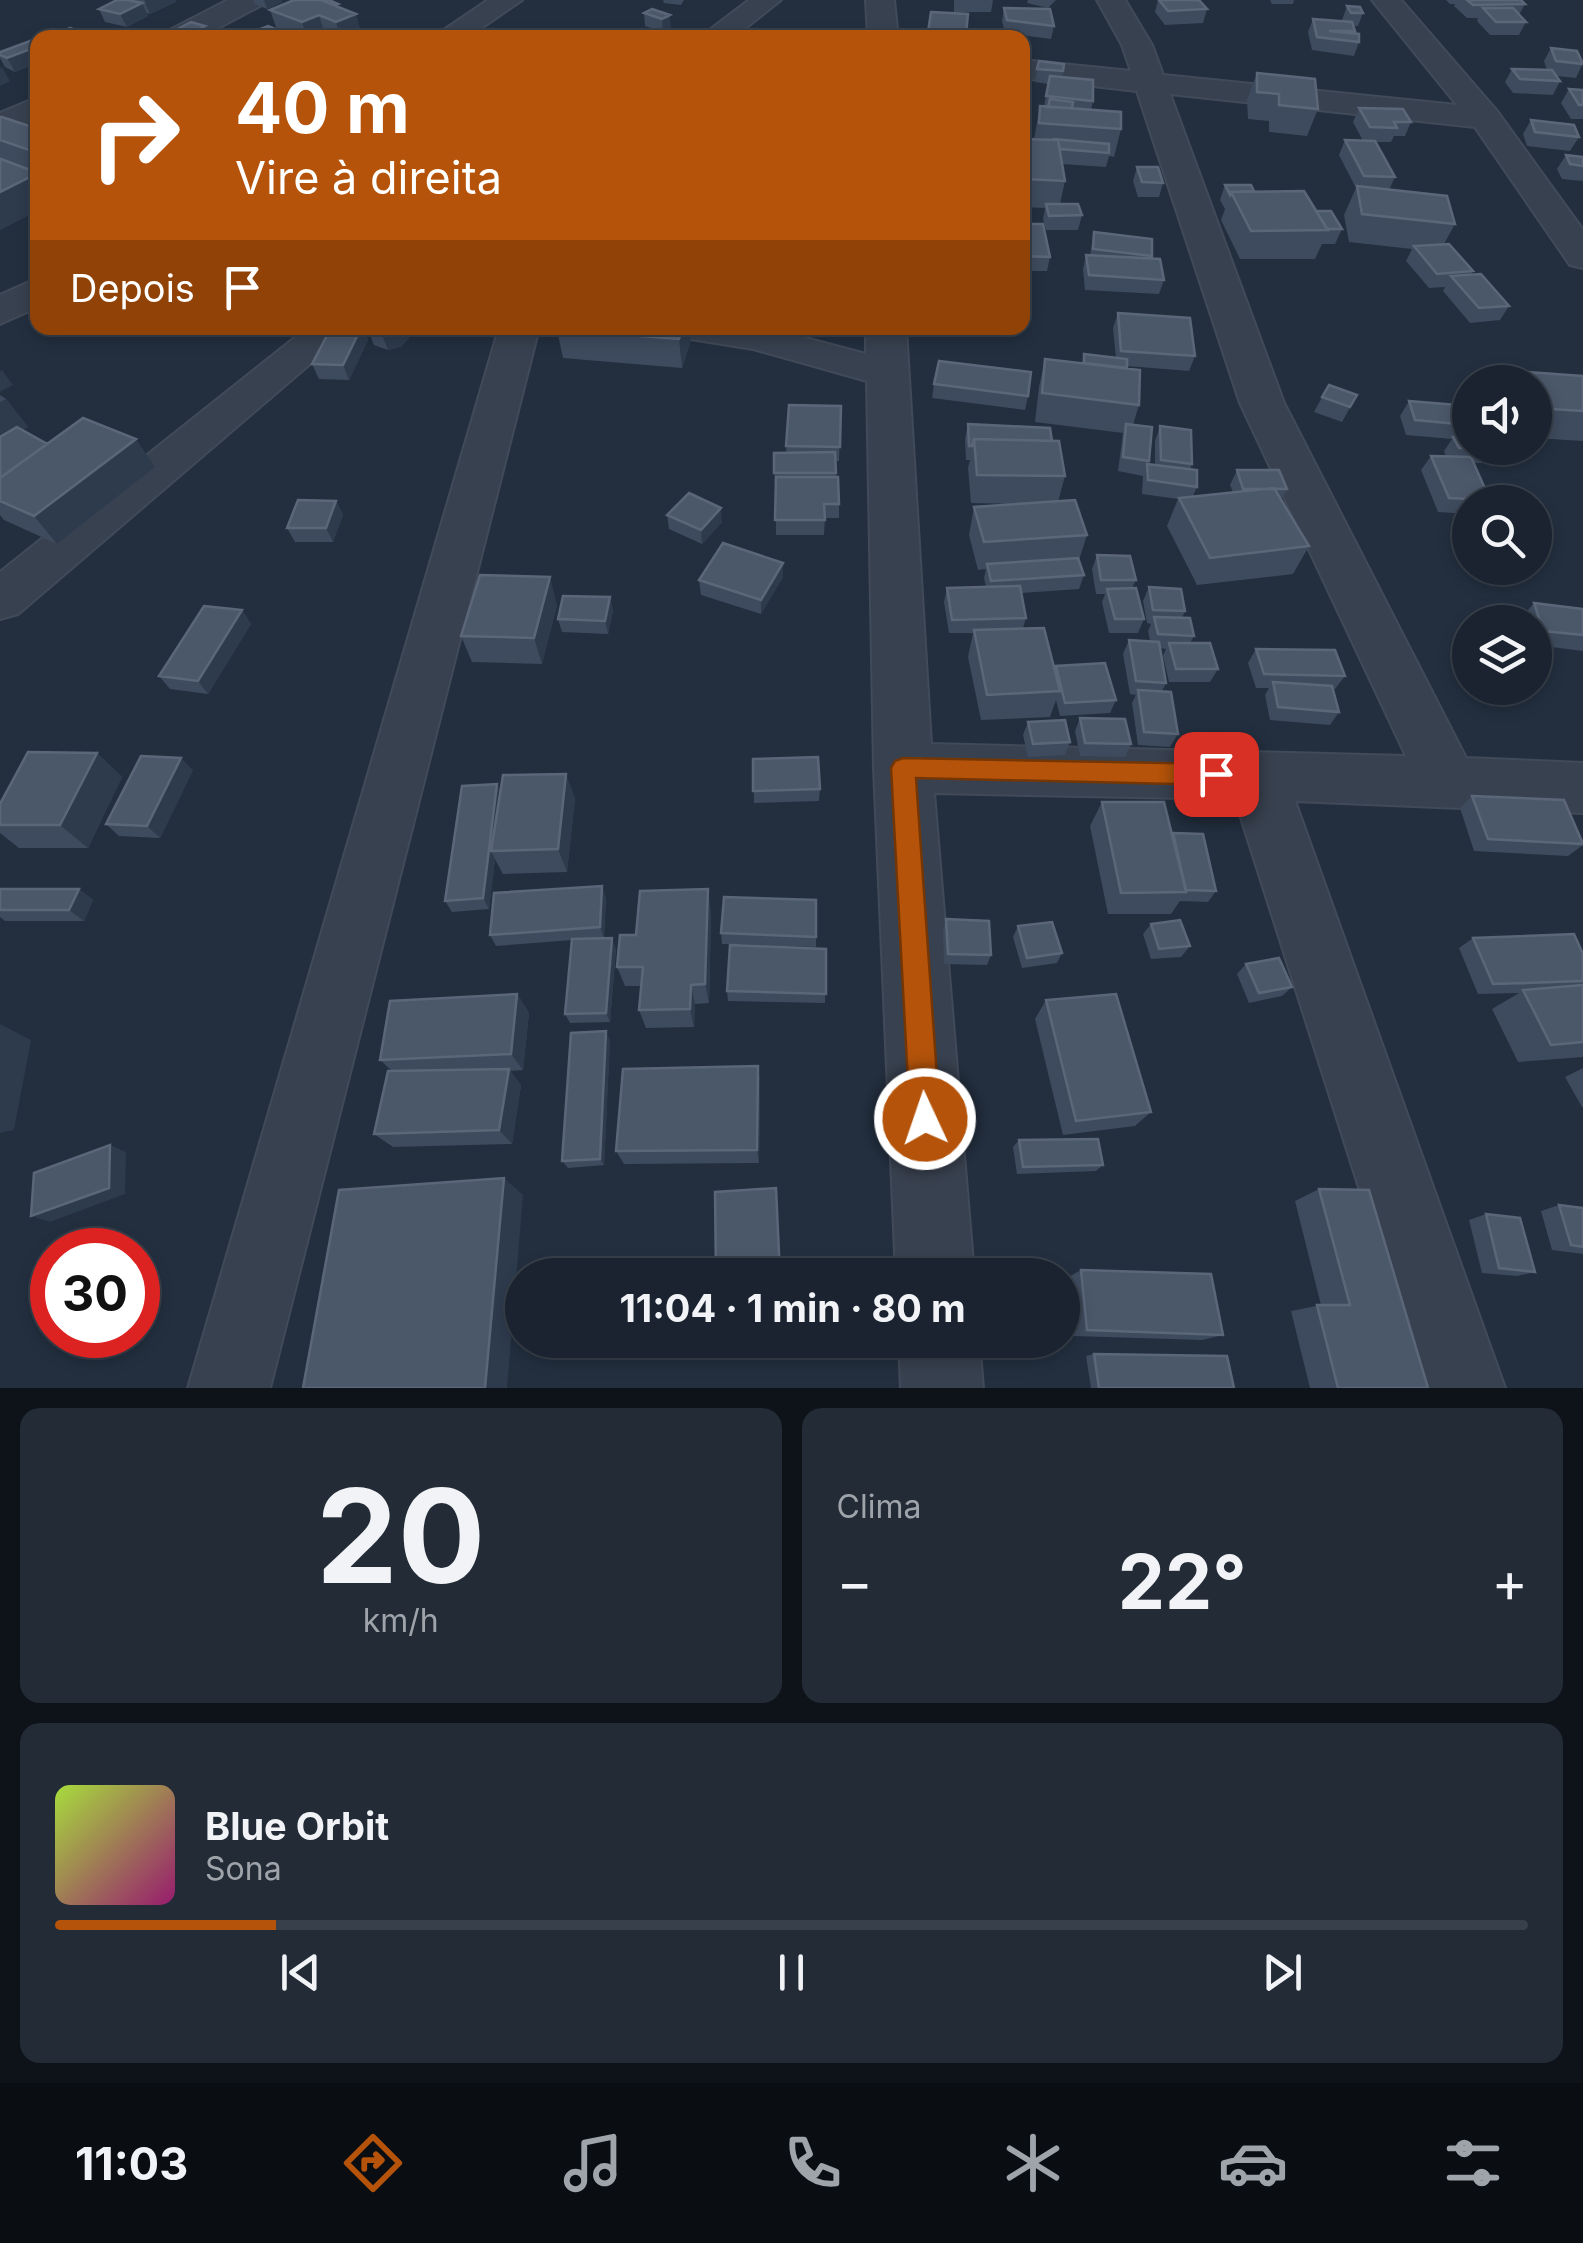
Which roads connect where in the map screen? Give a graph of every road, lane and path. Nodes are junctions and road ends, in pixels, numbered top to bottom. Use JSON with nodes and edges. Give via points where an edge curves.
{"nodes":[{"id":1,"x":250,"y":0,"type":"edge"},
{"id":2,"x":508,"y":0,"type":"edge"},
{"id":3,"x":767,"y":0,"type":"edge"},
{"id":4,"x":880,"y":0,"type":"edge"},
{"id":5,"x":1111,"y":0,"type":"edge"},
{"id":6,"x":1386,"y":0,"type":"edge"},
{"id":7,"x":192,"y":30,"type":"edge"},
{"id":8,"x":459,"y":30,"type":"edge"},
{"id":9,"x":724,"y":30,"type":"edge"},
{"id":10,"x":882,"y":30,"type":"edge"},
{"id":11,"x":1030,"y":70,"type":"edge"},
{"id":12,"x":1148,"y":80,"type":"junction"},
{"id":13,"x":30,"y":111,"type":"edge"},
{"id":14,"x":1485,"y":118,"type":"junction"},
{"id":15,"x":0,"y":126,"type":"edge"},
{"id":16,"x":1583,"y":257,"type":"edge"},
{"id":17,"x":30,"y":295,"type":"edge"},
{"id":18,"x":0,"y":312,"type":"edge"},
{"id":19,"x":323,"y":335,"type":"edge"},
{"id":20,"x":517,"y":335,"type":"edge"},
{"id":21,"x":742,"y":335,"type":"edge"},
{"id":22,"x":886,"y":350,"type":"edge"},
{"id":23,"x":0,"y":600,"type":"edge"},
{"id":24,"x":903,"y":768,"type":"junction"},
{"id":25,"x":1256,"y":775,"type":"junction"},
{"id":26,"x":1448,"y":782,"type":"junction"},
{"id":27,"x":1583,"y":788,"type":"edge"},
{"id":28,"x":934,"y":1258,"type":"edge"},
{"id":29,"x":940,"y":1358,"type":"edge"},
{"id":30,"x":229,"y":1388,"type":"edge"},
{"id":31,"x":942,"y":1388,"type":"edge"},
{"id":32,"x":1464,"y":1388,"type":"edge"}],
"edges":[{"from":1,"to":7,"type":"street"},
{"from":2,"to":8,"type":"street"},
{"from":3,"to":9,"type":"street"},
{"from":4,"to":10,"type":"street"},
{"from":5,"to":12,"type":"street"},
{"from":6,"to":14,"type":"street"},
{"from":11,"to":12,"type":"street"},
{"from":12,"to":14,"type":"street"},
{"from":12,"to":26,"type":"street","via":[[1262,403]]},
{"from":13,"to":15,"type":"street"},
{"from":14,"to":16,"type":"street"},
{"from":17,"to":18,"type":"street"},
{"from":19,"to":23,"type":"street"},
{"from":20,"to":30,"type":"street"},
{"from":21,"to":22,"type":"street"},
{"from":22,"to":24,"type":"street"},
{"from":24,"to":25,"type":"street"},
{"from":24,"to":28,"type":"street"},
{"from":25,"to":26,"type":"street"},
{"from":25,"to":32,"type":"street"},
{"from":26,"to":27,"type":"street"},
{"from":29,"to":31,"type":"street"}]}
